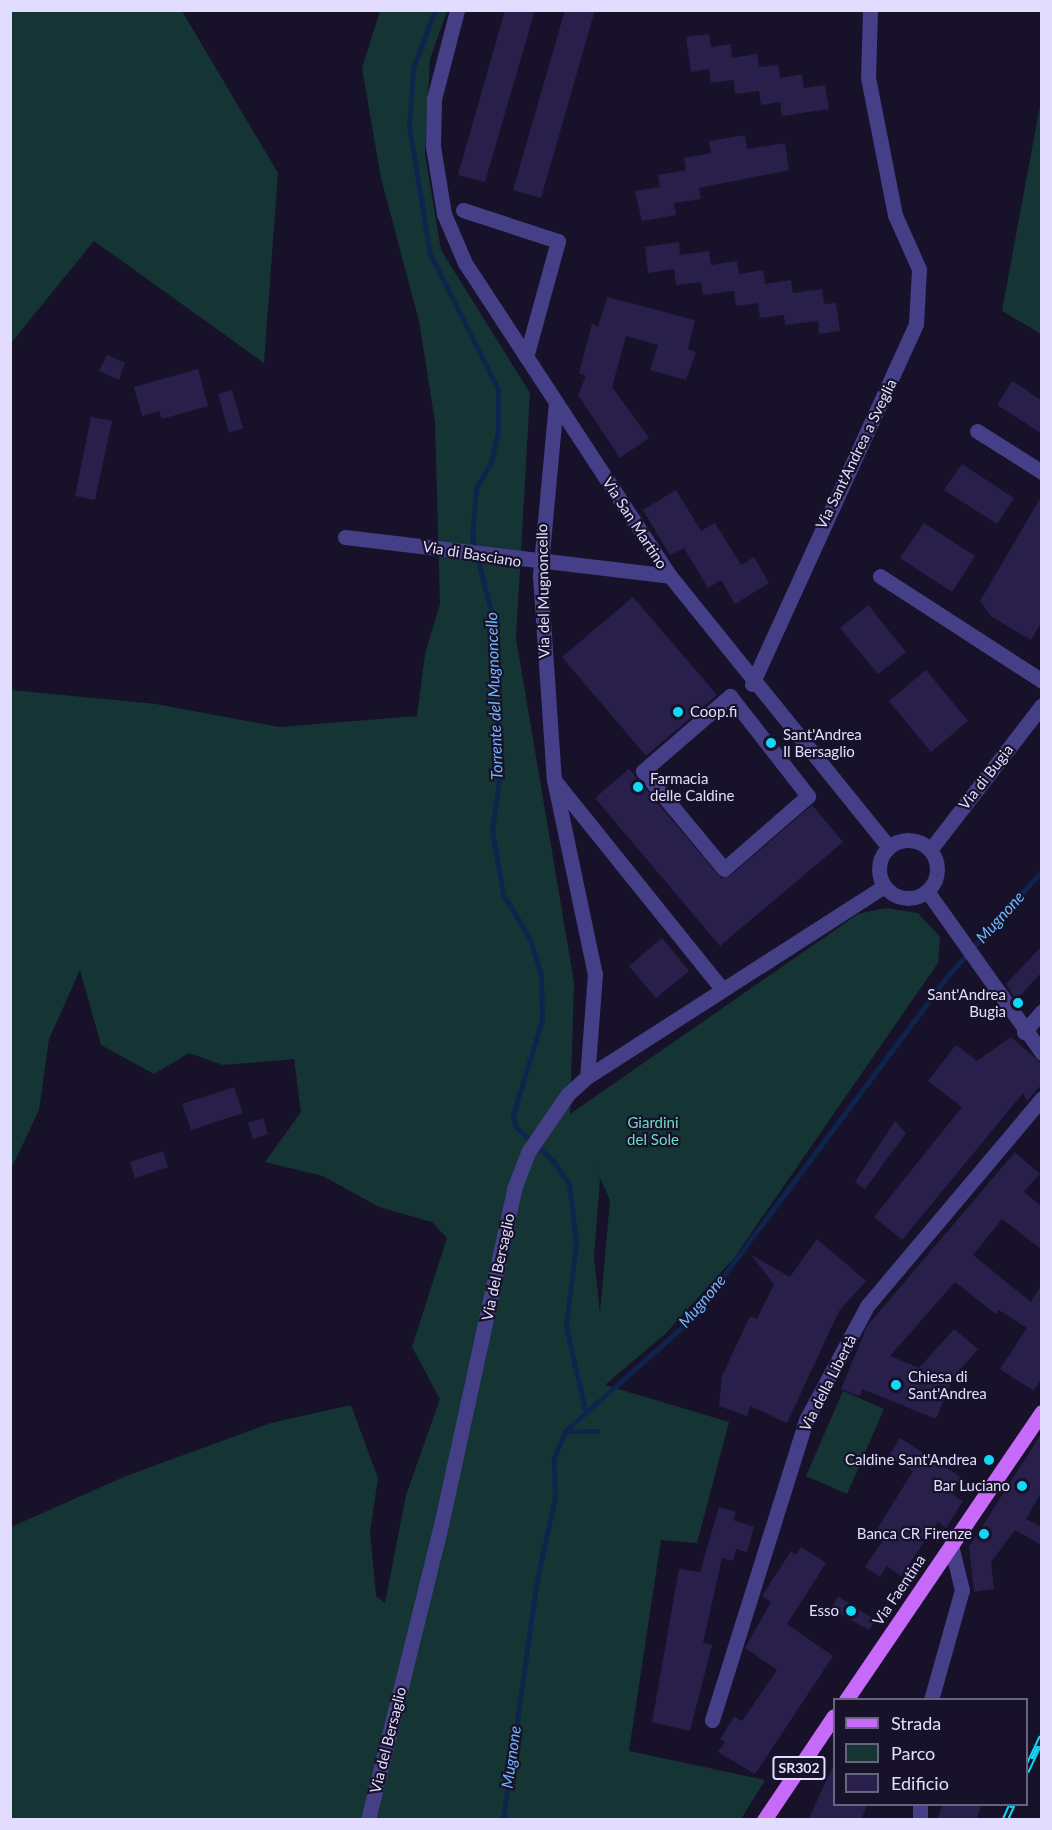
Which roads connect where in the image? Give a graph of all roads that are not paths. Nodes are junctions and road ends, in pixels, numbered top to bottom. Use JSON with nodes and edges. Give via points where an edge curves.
{"nodes":[{"id":1,"x":457,"y":10,"type":"edge"},
{"id":2,"x":870,"y":10,"type":"edge"},
{"id":3,"x":463,"y":210,"type":"dead end"},
{"id":4,"x":526,"y":357,"type":"junction"},
{"id":5,"x":556,"y":402,"type":"junction"},
{"id":6,"x":977,"y":431,"type":"dead end"},
{"id":7,"x":1041,"y":472,"type":"edge"},
{"id":8,"x":345,"y":537,"type":"dead end"},
{"id":9,"x":540,"y":564,"type":"junction"},
{"id":10,"x":670,"y":576,"type":"junction"},
{"id":11,"x":880,"y":576,"type":"dead end"},
{"id":12,"x":1041,"y":681,"type":"edge"},
{"id":13,"x":752,"y":684,"type":"junction"},
{"id":14,"x":1041,"y":705,"type":"edge"},
{"id":15,"x":643,"y":771,"type":"joint"},
{"id":16,"x":554,"y":780,"type":"junction"},
{"id":17,"x":889,"y":847,"type":"junction"},
{"id":18,"x":930,"y":850,"type":"junction"},
{"id":19,"x":884,"y":886,"type":"junction"},
{"id":20,"x":927,"y":891,"type":"junction"},
{"id":21,"x":722,"y":989,"type":"junction"},
{"id":22,"x":1041,"y":1011,"type":"edge"},
{"id":23,"x":1024,"y":1032,"type":"junction"},
{"id":24,"x":1041,"y":1053,"type":"edge"},
{"id":25,"x":587,"y":1077,"type":"junction"},
{"id":26,"x":1041,"y":1098,"type":"edge"},
{"id":27,"x":1041,"y":1412,"type":"edge"},
{"id":28,"x":951,"y":1545,"type":"junction"},
{"id":29,"x":847,"y":1698,"type":"edge"},
{"id":30,"x":932,"y":1698,"type":"edge"},
{"id":31,"x":833,"y":1717,"type":"edge"},
{"id":32,"x":712,"y":1720,"type":"dead end"},
{"id":33,"x":368,"y":1820,"type":"edge"},
{"id":34,"x":764,"y":1820,"type":"edge"}],
"edges":[{"from":1,"to":4,"type":"street","name":"Via San Martino","via":[[432,120],[444,213],[477,284]]},
{"from":2,"to":13,"type":"street","name":"Via Sant'Andrea a Sveglia","via":[[868,78],[895,215],[919,269],[916,324]]},
{"from":3,"to":4,"type":"street","via":[[558,241]]},
{"from":4,"to":5,"type":"street","name":"Via San Martino"},
{"from":5,"to":9,"type":"street","name":"Via del Mugnoncello"},
{"from":5,"to":10,"type":"street","name":"Via San Martino"},
{"from":6,"to":7,"type":"street"},
{"from":8,"to":9,"type":"street","name":"Via di Basciano"},
{"from":9,"to":10,"type":"street","name":"Via di Basciano"},
{"from":9,"to":16,"type":"street","name":"Via del Mugnoncello"},
{"from":10,"to":13,"type":"street","name":"Via San Martino"},
{"from":11,"to":12,"type":"street"},
{"from":13,"to":17,"type":"street"},
{"from":14,"to":18,"type":"street","name":"Via di Bugia"},
{"from":15,"to":15,"type":"street","via":[[730,696],[808,796],[724,869]]},
{"from":16,"to":21,"type":"street"},
{"from":16,"to":25,"type":"street","name":"Via del Mugnoncello","via":[[596,974]]},
{"from":17,"to":18,"type":"street","via":[[906,840]]},
{"from":17,"to":19,"type":"street","via":[[879,868]]},
{"from":18,"to":20,"type":"street","via":[[937,869]]},
{"from":19,"to":20,"type":"street","via":[[902,897]]},
{"from":19,"to":21,"type":"street","name":"Via del Bersaglio"},
{"from":20,"to":23,"type":"street"},
{"from":21,"to":25,"type":"street","name":"Via del Bersaglio"},
{"from":22,"to":23,"type":"street"},
{"from":23,"to":24,"type":"street"},
{"from":25,"to":33,"type":"street","name":"Via del Bersaglio","via":[[538,1135],[514,1190],[441,1525]]},
{"from":26,"to":32,"type":"street","name":"Via della Libertà","via":[[867,1306],[806,1420]]},
{"from":27,"to":28,"type":"main road","name":"Via Faentina"},
{"from":28,"to":29,"type":"main road","name":"Via Faentina"},
{"from":28,"to":30,"type":"street","via":[[962,1590]]},
{"from":31,"to":34,"type":"main road","number":"SR302"}]}
